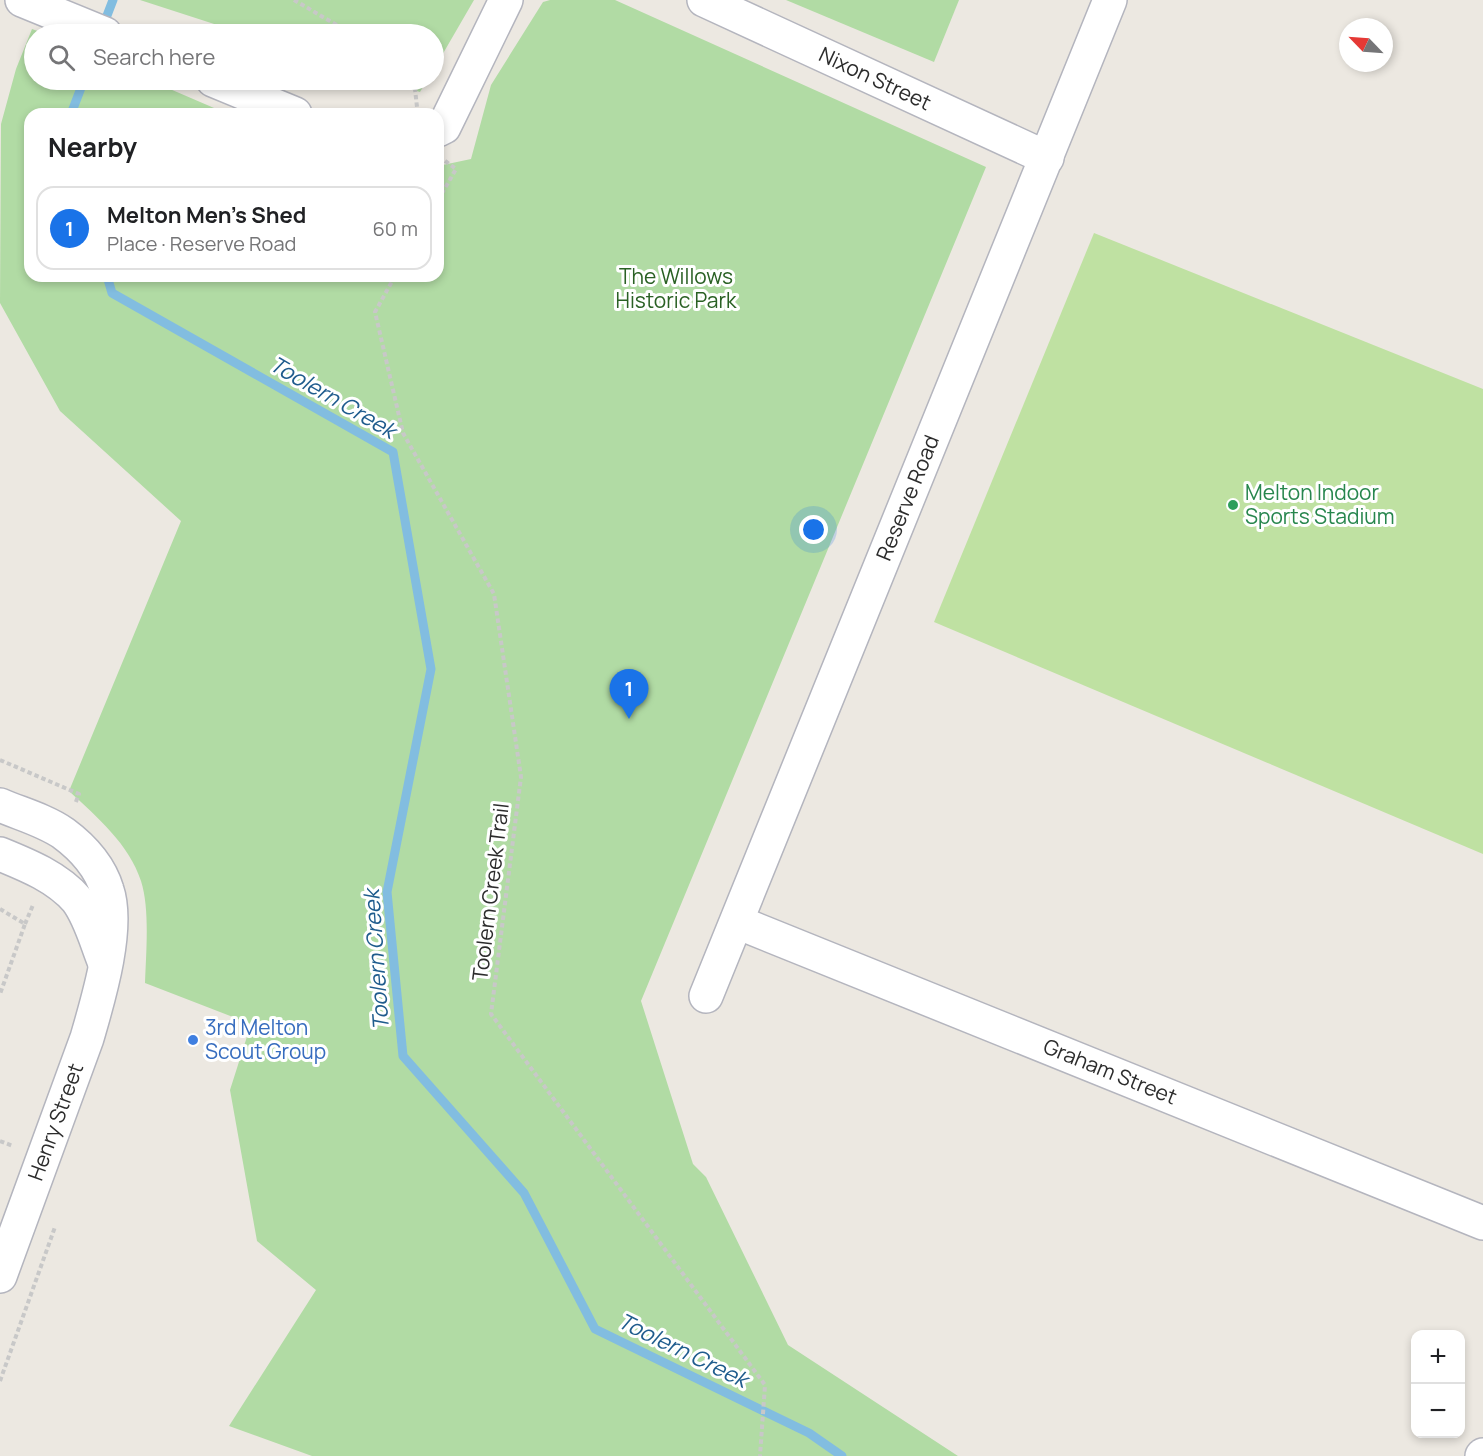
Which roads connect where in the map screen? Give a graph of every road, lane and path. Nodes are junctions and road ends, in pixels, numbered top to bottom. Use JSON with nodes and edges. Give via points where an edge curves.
{"nodes":[{"id":1,"x":22,"y":0,"type":"edge"},
{"id":2,"x":294,"y":0,"type":"edge"},
{"id":3,"x":506,"y":0,"type":"edge"},
{"id":4,"x":704,"y":0,"type":"edge"},
{"id":5,"x":1110,"y":0,"type":"edge"},
{"id":6,"x":80,"y":24,"type":"edge"},
{"id":7,"x":335,"y":24,"type":"edge"},
{"id":8,"x":237,"y":90,"type":"edge"},
{"id":9,"x":415,"y":90,"type":"edge"},
{"id":10,"x":281,"y":108,"type":"edge"},
{"id":11,"x":417,"y":108,"type":"edge"},
{"id":12,"x":444,"y":127,"type":"edge"},
{"id":13,"x":1047,"y":158,"type":"junction"},
{"id":14,"x":444,"y":159,"type":"edge"},
{"id":15,"x":444,"y":190,"type":"edge"},
{"id":16,"x":392,"y":282,"type":"edge"},
{"id":17,"x":0,"y":805,"type":"edge"},
{"id":18,"x":0,"y":854,"type":"edge"},
{"id":19,"x":0,"y":909,"type":"edge"},
{"id":20,"x":737,"y":922,"type":"junction"},
{"id":21,"x":105,"y":965,"type":"junction"},
{"id":22,"x":0,"y":994,"type":"edge"},
{"id":23,"x":706,"y":996,"type":"dead end"},
{"id":24,"x":1483,"y":1223,"type":"edge"},
{"id":25,"x":0,"y":1276,"type":"edge"},
{"id":26,"x":760,"y":1456,"type":"edge"}],
"edges":[{"from":1,"to":6,"type":"street"},
{"from":2,"to":7,"type":"path"},
{"from":3,"to":12,"type":"street"},
{"from":4,"to":13,"type":"street","name":"Nixon Street"},
{"from":5,"to":13,"type":"street","name":"Reserve Road"},
{"from":8,"to":10,"type":"street"},
{"from":9,"to":11,"type":"path"},
{"from":13,"to":20,"type":"street","name":"Reserve Road"},
{"from":14,"to":15,"type":"path","via":[[456,169]]},
{"from":16,"to":26,"type":"path","name":"Toolern Creek Trail","via":[[375,312],[404,433],[494,594],[521,777],[491,1014],[765,1385]]},
{"from":17,"to":21,"type":"street","name":"Henry Street","via":[[63,833],[83,849],[100,873],[112,914]]},
{"from":18,"to":21,"type":"street","via":[[30,866],[77,900]]},
{"from":19,"to":22,"type":"path","via":[[25,924]]},
{"from":20,"to":23,"type":"street","name":"Reserve Road"},
{"from":20,"to":24,"type":"street","name":"Graham Street"},
{"from":21,"to":25,"type":"street","name":"Henry Street","via":[[87,1038]]}]}
